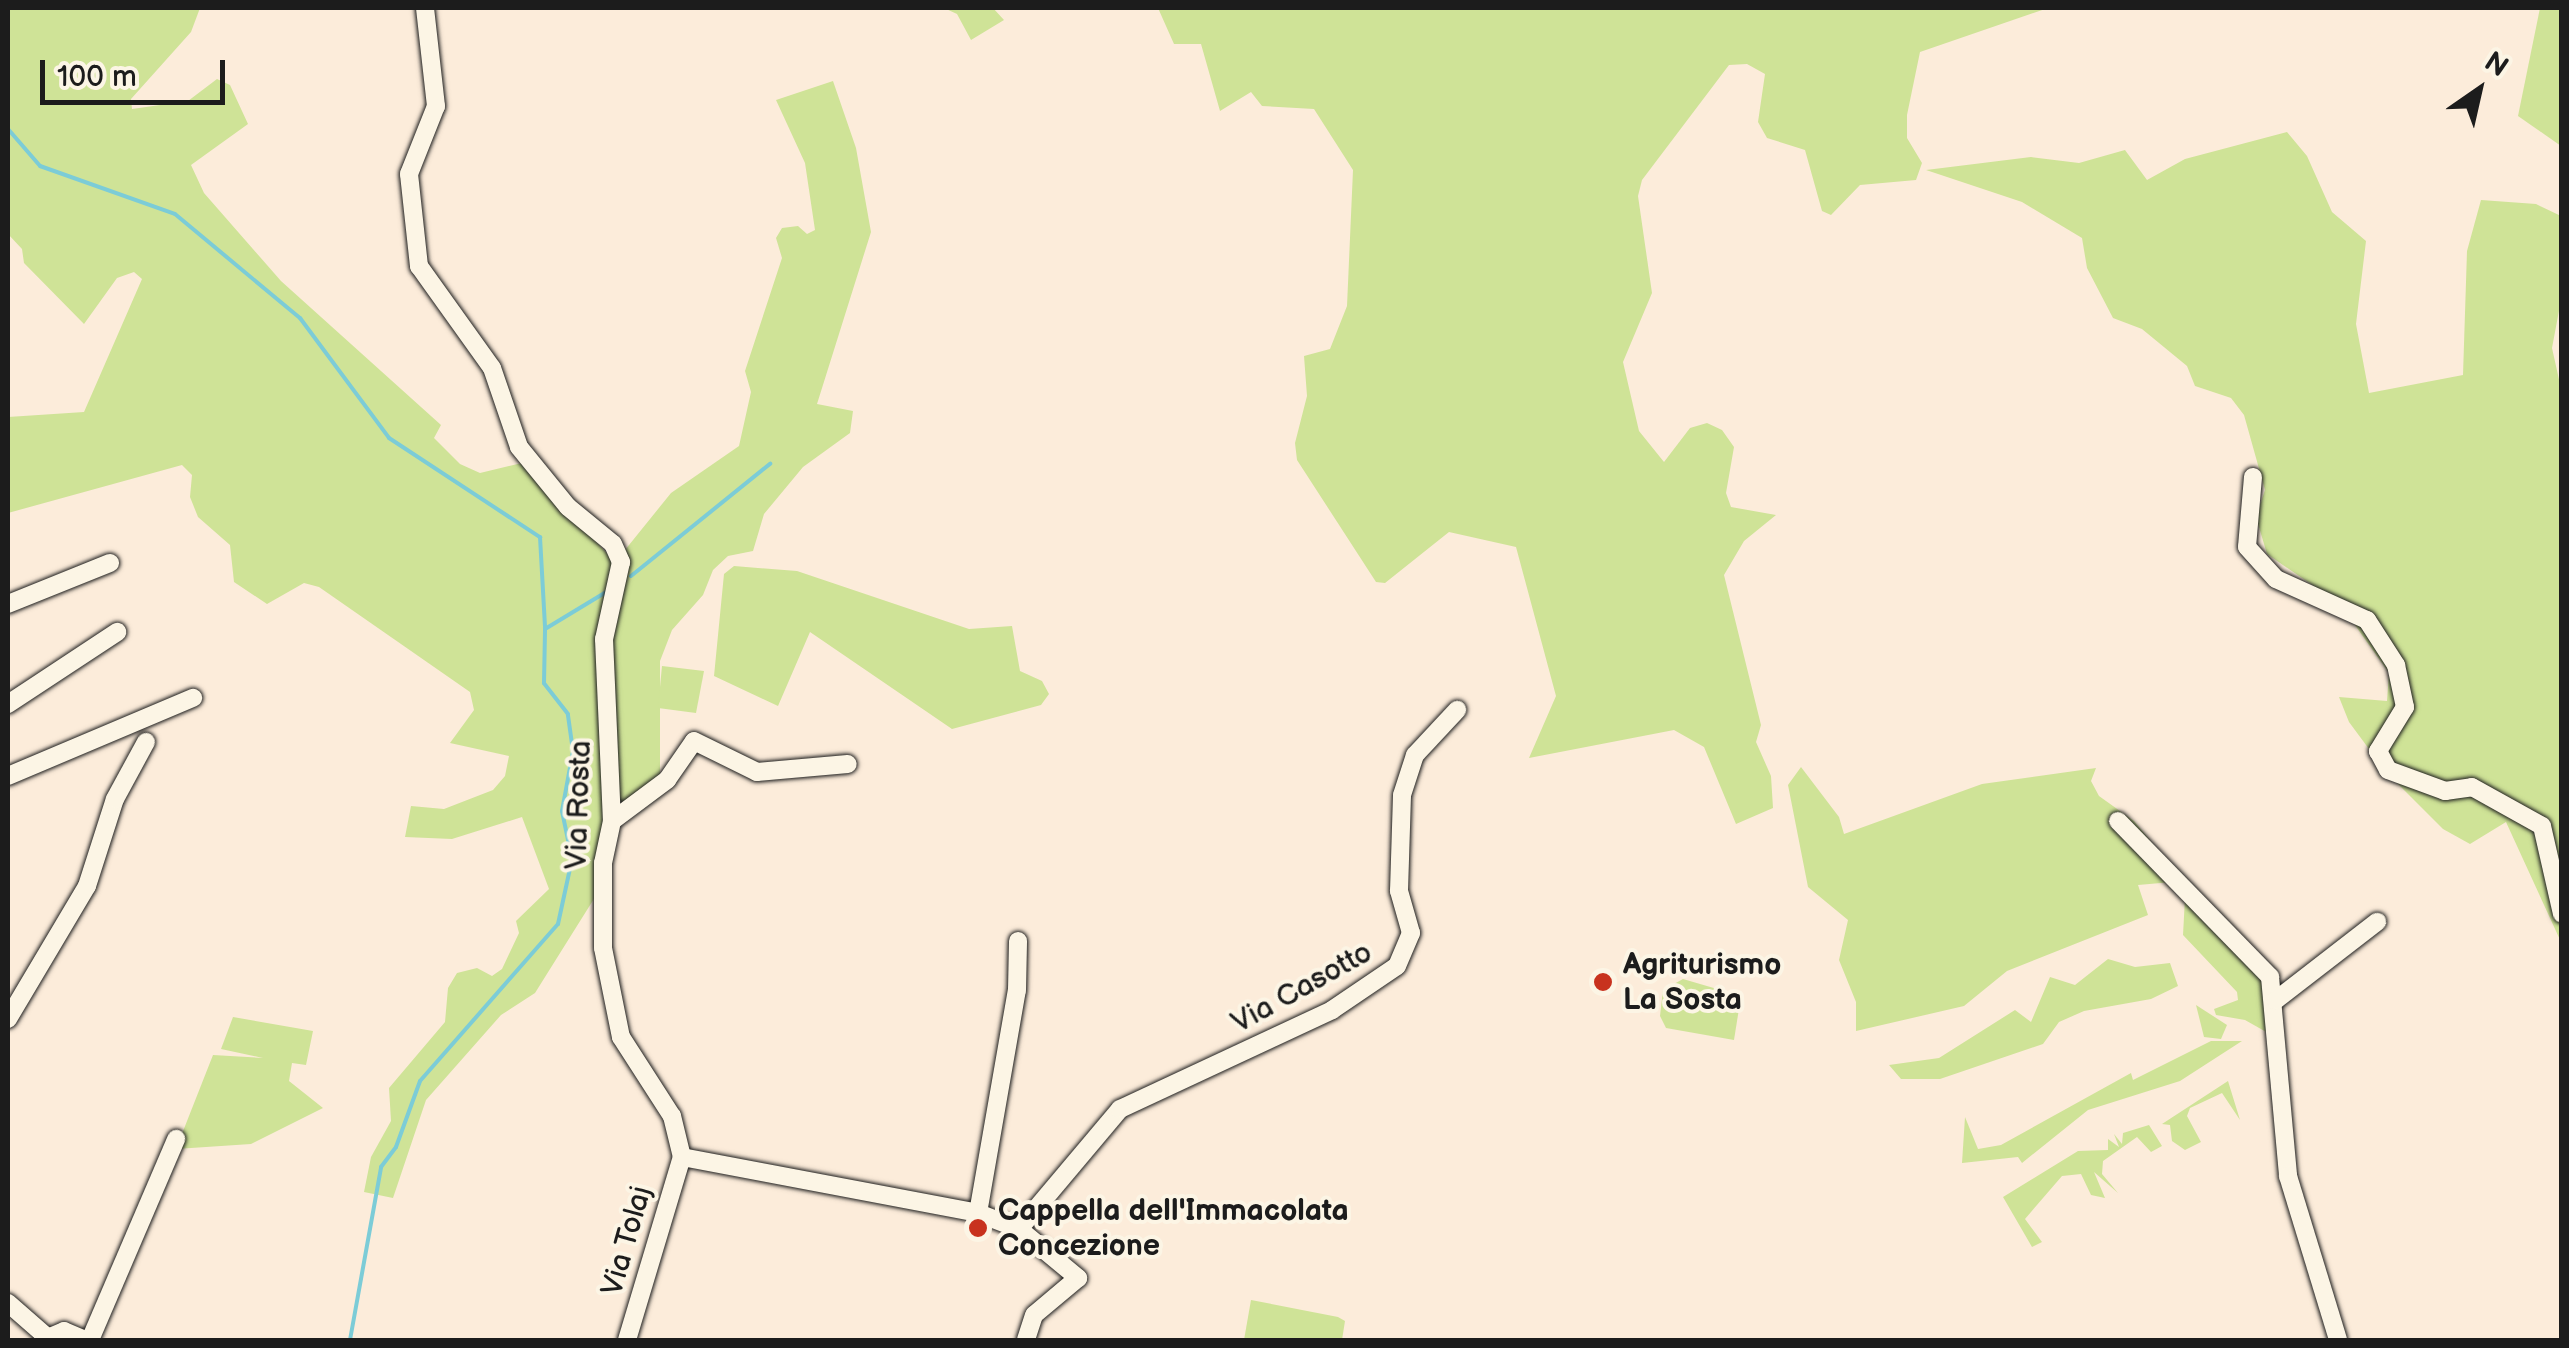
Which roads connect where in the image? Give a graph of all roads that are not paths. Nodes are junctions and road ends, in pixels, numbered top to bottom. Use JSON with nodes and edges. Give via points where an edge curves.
{"nodes":[{"id":1,"x":426,"y":8,"type":"edge"},
{"id":2,"x":2253,"y":478,"type":"dead end"},
{"id":3,"x":110,"y":563,"type":"dead end"},
{"id":4,"x":8,"y":604,"type":"edge"},
{"id":5,"x":117,"y":632,"type":"dead end"},
{"id":6,"x":193,"y":698,"type":"dead end"},
{"id":7,"x":8,"y":704,"type":"edge"},
{"id":8,"x":1457,"y":710,"type":"dead end"},
{"id":9,"x":146,"y":742,"type":"dead end"},
{"id":10,"x":848,"y":764,"type":"dead end"},
{"id":11,"x":8,"y":776,"type":"edge"},
{"id":12,"x":2118,"y":821,"type":"dead end"},
{"id":13,"x":612,"y":822,"type":"junction"},
{"id":14,"x":2562,"y":914,"type":"edge"},
{"id":15,"x":2377,"y":922,"type":"dead end"},
{"id":16,"x":1018,"y":941,"type":"dead end"},
{"id":17,"x":2276,"y":1000,"type":"junction"},
{"id":18,"x":8,"y":1019,"type":"edge"},
{"id":19,"x":176,"y":1139,"type":"dead end"},
{"id":20,"x":682,"y":1158,"type":"junction"},
{"id":21,"x":978,"y":1213,"type":"junction"},
{"id":22,"x":1019,"y":1229,"type":"junction"},
{"id":23,"x":8,"y":1304,"type":"edge"},
{"id":24,"x":45,"y":1339,"type":"edge"},
{"id":25,"x":87,"y":1340,"type":"edge"},
{"id":26,"x":627,"y":1340,"type":"edge"},
{"id":27,"x":1026,"y":1340,"type":"edge"},
{"id":28,"x":2338,"y":1340,"type":"edge"}],
"edges":[{"from":1,"to":13,"type":"street","name":"Via Rosta","via":[[436,106],[409,174],[419,266],[492,368],[519,446],[568,507],[613,544],[621,562],[604,640]]},
{"from":2,"to":14,"type":"street","via":[[2247,547],[2276,579],[2367,620],[2396,665],[2405,707],[2378,752],[2388,770],[2445,792],[2472,788],[2542,826]]},
{"from":3,"to":4,"type":"street"},
{"from":5,"to":7,"type":"street"},
{"from":6,"to":11,"type":"street"},
{"from":8,"to":22,"type":"street","name":"Via Casotto","via":[[1415,756],[1402,795],[1399,891],[1412,933],[1397,966],[1332,1010],[1120,1109]]},
{"from":9,"to":18,"type":"street","via":[[115,799],[87,886]]},
{"from":10,"to":13,"type":"street","via":[[757,772],[694,742],[667,780]]},
{"from":12,"to":17,"type":"street","via":[[2270,977]]},
{"from":13,"to":20,"type":"street","name":"Via Rosta","via":[[603,863],[607,986],[621,1037],[672,1116]]},
{"from":15,"to":17,"type":"street"},
{"from":16,"to":21,"type":"street","via":[[1017,990]]},
{"from":17,"to":28,"type":"street","via":[[2288,1176]]},
{"from":19,"to":25,"type":"street"},
{"from":20,"to":21,"type":"street"},
{"from":20,"to":26,"type":"street","name":"Via Tolaj"},
{"from":21,"to":22,"type":"street"},
{"from":22,"to":27,"type":"street","via":[[1078,1278],[1034,1315]]},
{"from":23,"to":24,"type":"street"},
{"from":24,"to":25,"type":"street","via":[[64,1331]]}]}
